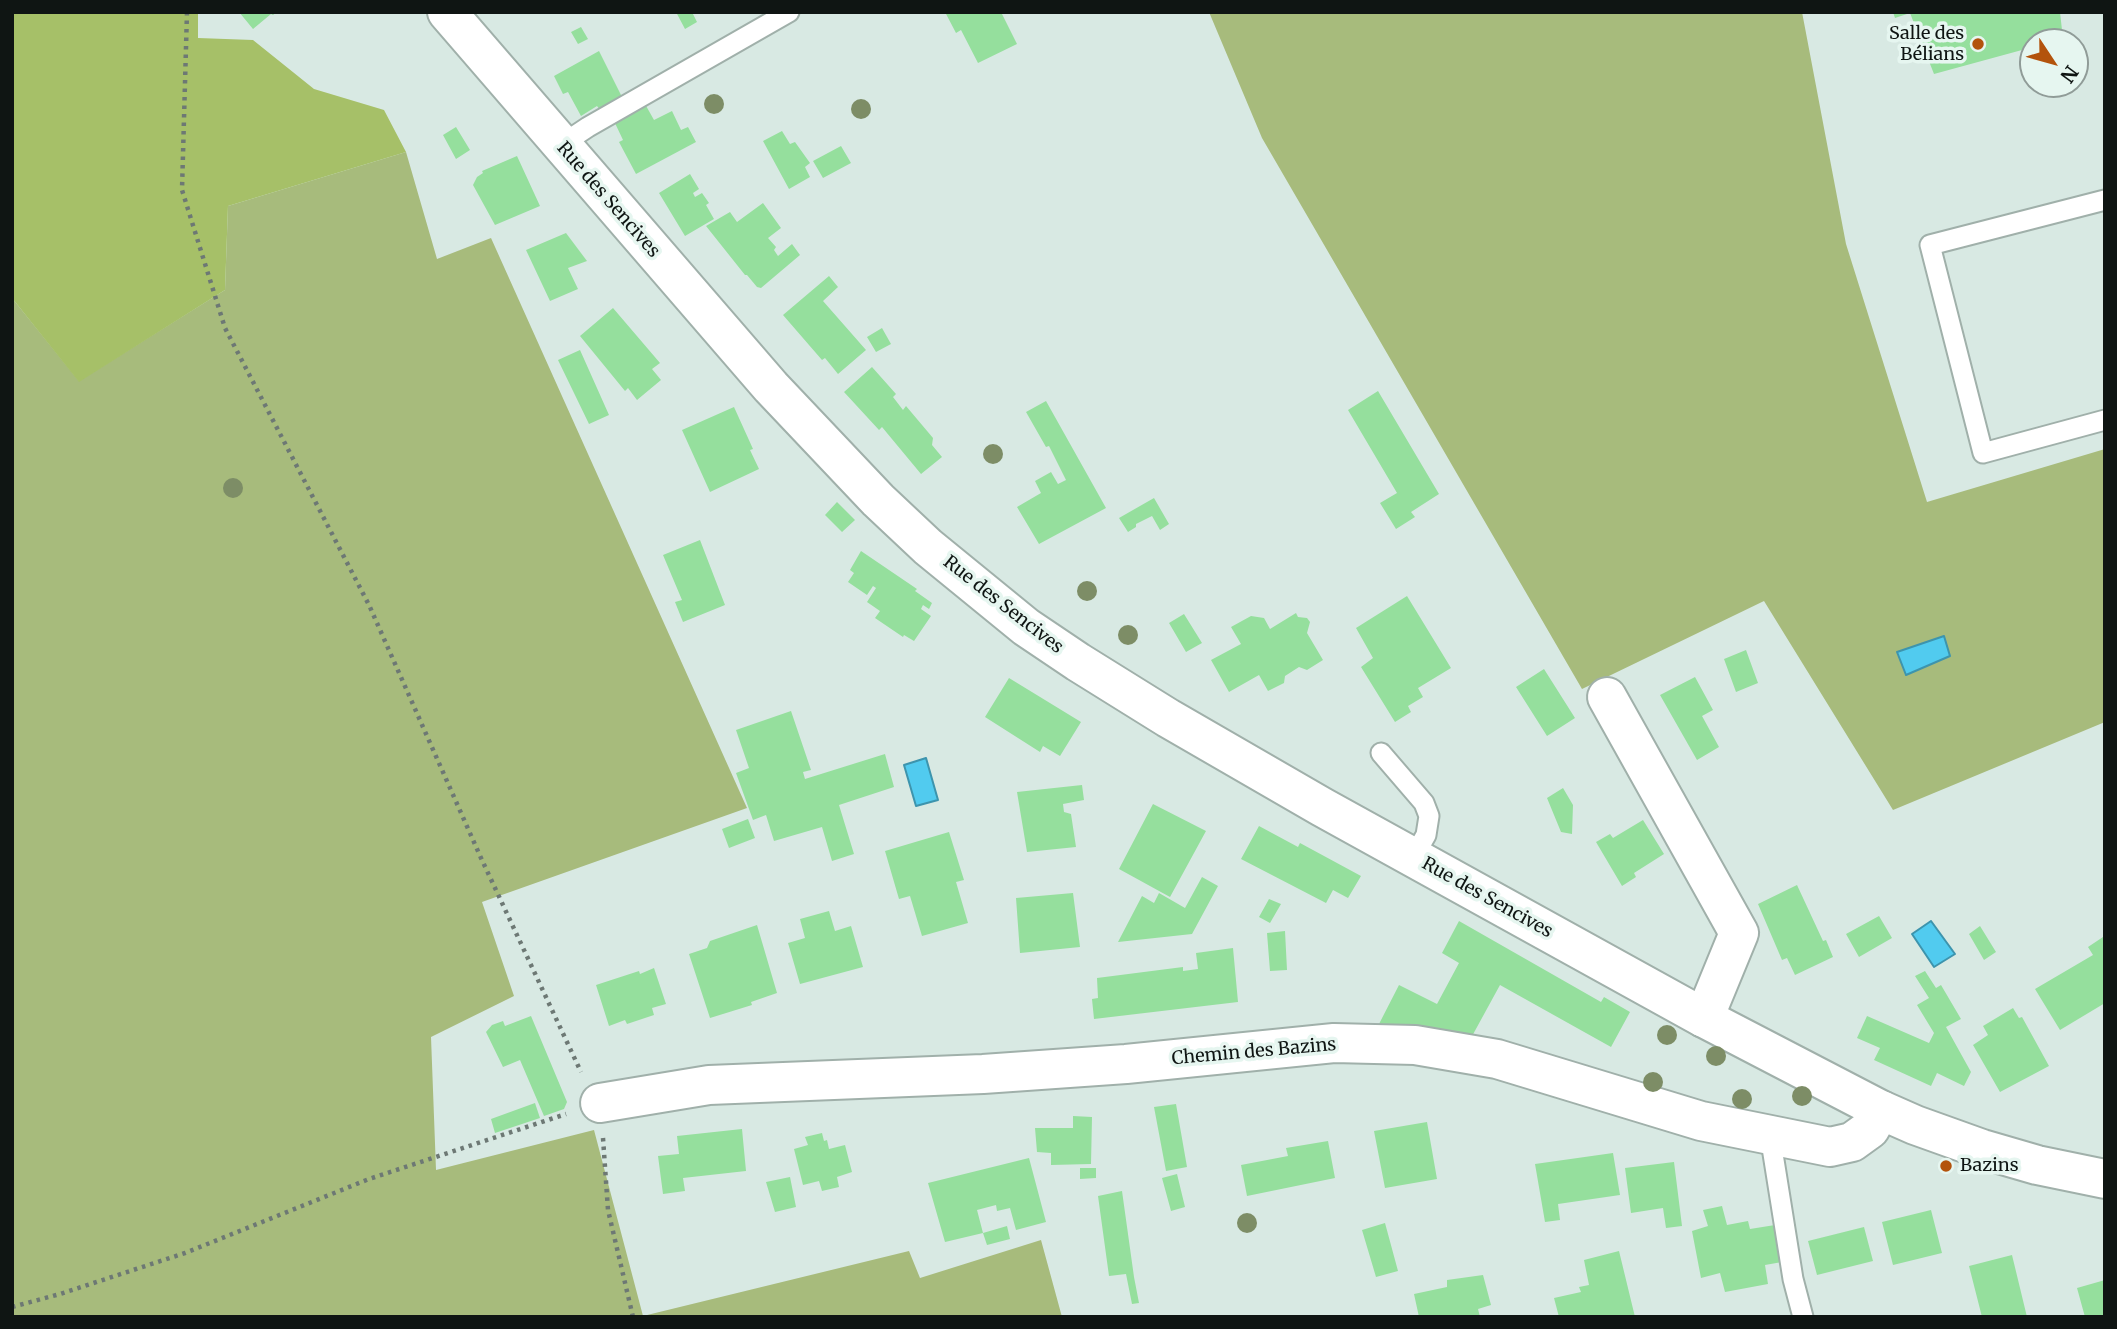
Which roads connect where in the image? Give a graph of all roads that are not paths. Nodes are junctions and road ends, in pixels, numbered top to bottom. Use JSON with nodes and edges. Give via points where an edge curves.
{"nodes":[{"id":1,"x":447,"y":12,"type":"edge"},
{"id":2,"x":789,"y":12,"type":"edge"},
{"id":3,"x":561,"y":145,"type":"junction"},
{"id":4,"x":2105,"y":200,"type":"edge"},
{"id":5,"x":2105,"y":420,"type":"edge"},
{"id":6,"x":1607,"y":697,"type":"dead end"},
{"id":7,"x":1381,"y":753,"type":"dead end"},
{"id":8,"x":1413,"y":858,"type":"junction"},
{"id":9,"x":1704,"y":1018,"type":"junction"},
{"id":10,"x":600,"y":1103,"type":"road end"},
{"id":11,"x":1881,"y":1110,"type":"junction"},
{"id":12,"x":1770,"y":1135,"type":"junction"},
{"id":13,"x":2105,"y":1179,"type":"edge"},
{"id":14,"x":1803,"y":1317,"type":"edge"}],
"edges":[{"from":1,"to":3,"type":"street","name":"Rue des Sencives"},
{"from":2,"to":3,"type":"lane"},
{"from":3,"to":8,"type":"street","name":"Rue des Sencives","via":[[771,387],[929,547],[1026,627],[1168,718]]},
{"from":4,"to":5,"type":"lane","via":[[1930,245],[1983,453]]},
{"from":6,"to":9,"type":"street","via":[[1740,933]]},
{"from":7,"to":8,"type":"lane","via":[[1424,803],[1429,816],[1426,835]]},
{"from":8,"to":9,"type":"street","name":"Rue des Sencives"},
{"from":9,"to":11,"type":"street","name":"Rue des Sencives"},
{"from":10,"to":12,"type":"street","name":"Chemin des Bazins","via":[[709,1085],[983,1074],[1334,1043],[1415,1045],[1497,1059],[1701,1121]]},
{"from":11,"to":12,"type":"street","name":"Chemin des Bazins","via":[[1870,1129],[1852,1142],[1830,1147]]},
{"from":11,"to":13,"type":"street","name":"Rue des Sencives","via":[[1982,1149]]},
{"from":12,"to":14,"type":"lane"}]}
